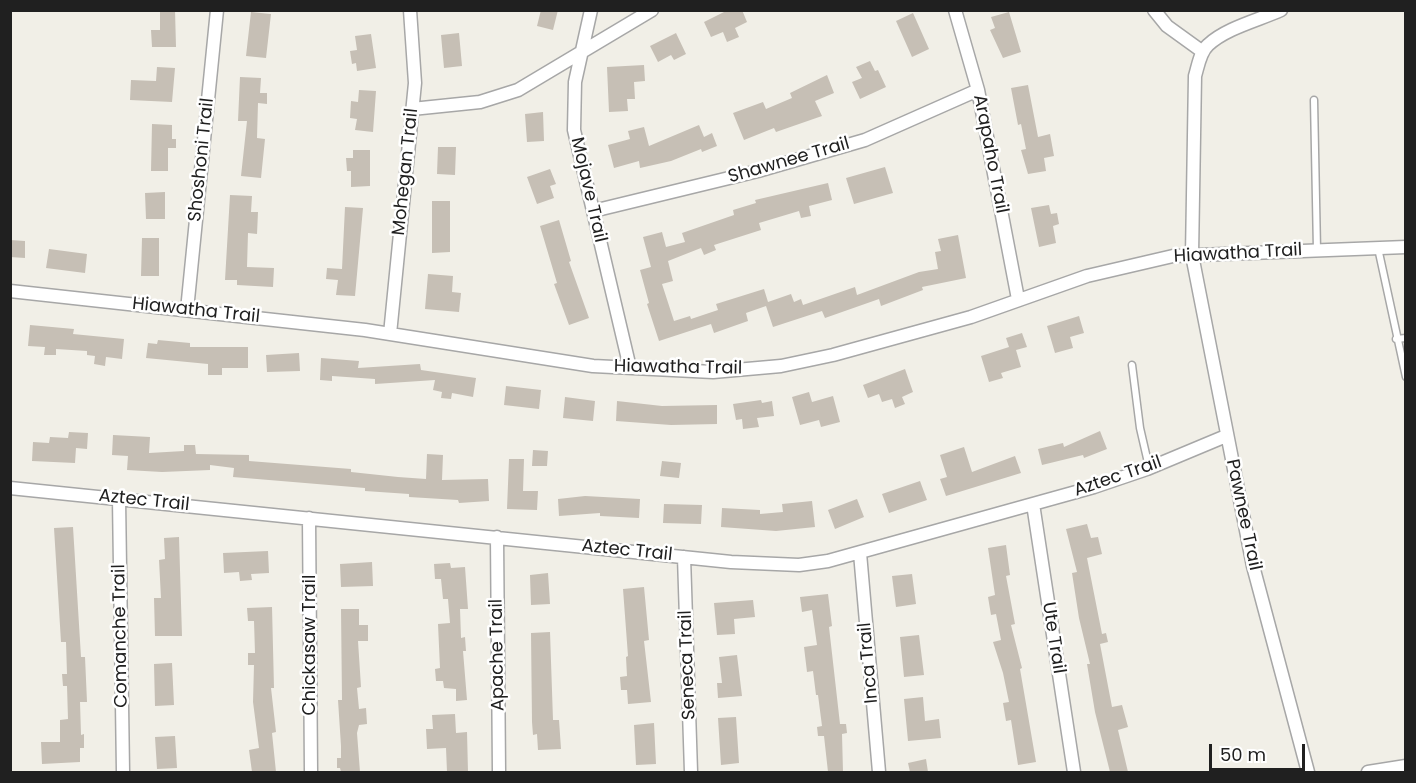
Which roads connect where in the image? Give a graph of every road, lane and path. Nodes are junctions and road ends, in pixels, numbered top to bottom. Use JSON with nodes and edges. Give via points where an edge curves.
{"nodes":[{"id":1,"x":217,"y":10,"type":"edge"},
{"id":2,"x":410,"y":10,"type":"edge"},
{"id":3,"x":591,"y":10,"type":"edge"},
{"id":4,"x":652,"y":10,"type":"edge"},
{"id":5,"x":955,"y":10,"type":"edge"},
{"id":6,"x":1154,"y":10,"type":"edge"},
{"id":7,"x":1275,"y":12,"type":"edge"},
{"id":8,"x":581,"y":52,"type":"junction"},
{"id":9,"x":1203,"y":52,"type":"junction"},
{"id":10,"x":978,"y":90,"type":"junction"},
{"id":11,"x":1314,"y":100,"type":"dead end"},
{"id":12,"x":412,"y":109,"type":"junction"},
{"id":13,"x":593,"y":211,"type":"junction"},
{"id":14,"x":1406,"y":247,"type":"edge"},
{"id":15,"x":1378,"y":248,"type":"junction"},
{"id":16,"x":1317,"y":250,"type":"junction"},
{"id":17,"x":1192,"y":255,"type":"junction"},
{"id":18,"x":10,"y":291,"type":"edge"},
{"id":19,"x":1018,"y":299,"type":"junction"},
{"id":20,"x":187,"y":310,"type":"junction"},
{"id":21,"x":390,"y":334,"type":"junction"},
{"id":22,"x":1406,"y":338,"type":"edge"},
{"id":23,"x":1396,"y":339,"type":"junction"},
{"id":24,"x":1132,"y":365,"type":"dead end"},
{"id":25,"x":630,"y":368,"type":"junction"},
{"id":26,"x":1406,"y":377,"type":"edge"},
{"id":27,"x":1226,"y":436,"type":"junction"},
{"id":28,"x":1149,"y":468,"type":"junction"},
{"id":29,"x":10,"y":488,"type":"edge"},
{"id":30,"x":119,"y":499,"type":"junction"},
{"id":31,"x":1033,"y":504,"type":"junction"},
{"id":32,"x":309,"y":518,"type":"junction"},
{"id":33,"x":497,"y":537,"type":"junction"},
{"id":34,"x":860,"y":552,"type":"junction"},
{"id":35,"x":684,"y":557,"type":"junction"},
{"id":36,"x":1406,"y":766,"type":"edge"},
{"id":37,"x":123,"y":772,"type":"edge"},
{"id":38,"x":311,"y":772,"type":"edge"},
{"id":39,"x":499,"y":772,"type":"edge"},
{"id":40,"x":691,"y":772,"type":"edge"},
{"id":41,"x":879,"y":772,"type":"edge"},
{"id":42,"x":1074,"y":772,"type":"edge"},
{"id":43,"x":1308,"y":772,"type":"edge"},
{"id":44,"x":1368,"y":772,"type":"edge"}],
"edges":[{"from":1,"to":20,"type":"street","name":"Shoshoni Trail"},
{"from":2,"to":12,"type":"street","name":"Mohegan Trail","via":[[415,83]]},
{"from":3,"to":8,"type":"street","name":"Mojave Trail"},
{"from":4,"to":8,"type":"street"},
{"from":5,"to":10,"type":"street","name":"Arapaho Trail"},
{"from":6,"to":9,"type":"street","via":[[1167,26]]},
{"from":7,"to":9,"type":"street","via":[[1222,36]]},
{"from":8,"to":12,"type":"street","via":[[502,96]]},
{"from":8,"to":13,"type":"street","name":"Mojave Trail","via":[[574,82],[574,130]]},
{"from":9,"to":17,"type":"street","name":"Pawnee Trail","via":[[1195,76]]},
{"from":10,"to":13,"type":"street","name":"Shawnee Trail","via":[[865,140]]},
{"from":10,"to":19,"type":"street","name":"Arapaho Trail"},
{"from":11,"to":16,"type":"lane"},
{"from":12,"to":21,"type":"street","name":"Mohegan Trail"},
{"from":13,"to":25,"type":"street","name":"Mojave Trail"},
{"from":14,"to":15,"type":"street","name":"Hiawatha Trail"},
{"from":15,"to":16,"type":"street","name":"Hiawatha Trail"},
{"from":15,"to":23,"type":"lane"},
{"from":16,"to":17,"type":"street","name":"Hiawatha Trail"},
{"from":17,"to":19,"type":"street","name":"Hiawatha Trail","via":[[1087,276]]},
{"from":17,"to":27,"type":"street","name":"Pawnee Trail"},
{"from":18,"to":20,"type":"street","name":"Hiawatha Trail"},
{"from":19,"to":25,"type":"street","name":"Hiawatha Trail","via":[[960,320],[781,366],[713,372]]},
{"from":20,"to":21,"type":"street","name":"Hiawatha Trail"},
{"from":21,"to":25,"type":"street","name":"Hiawatha Trail","via":[[593,366]]},
{"from":22,"to":23,"type":"lane"},
{"from":23,"to":26,"type":"lane"},
{"from":24,"to":28,"type":"lane"},
{"from":27,"to":28,"type":"street","name":"Aztec Trail"},
{"from":27,"to":43,"type":"street","name":"Pawnee Trail","via":[[1253,566]]},
{"from":28,"to":31,"type":"street","name":"Aztec Trail"},
{"from":29,"to":30,"type":"street","name":"Aztec Trail"},
{"from":30,"to":32,"type":"street","name":"Aztec Trail"},
{"from":30,"to":37,"type":"street","name":"Comanche Trail"},
{"from":31,"to":34,"type":"street","name":"Aztec Trail"},
{"from":31,"to":42,"type":"street","name":"Ute Trail"},
{"from":32,"to":33,"type":"street","name":"Aztec Trail"},
{"from":32,"to":38,"type":"street","name":"Chickasaw Trail"},
{"from":33,"to":35,"type":"street","name":"Aztec Trail"},
{"from":33,"to":39,"type":"street","name":"Apache Trail"},
{"from":34,"to":35,"type":"street","name":"Aztec Trail","via":[[799,565]]},
{"from":34,"to":41,"type":"street","name":"Inca Trail"},
{"from":35,"to":40,"type":"street","name":"Seneca Trail"},
{"from":36,"to":44,"type":"street"}]}
